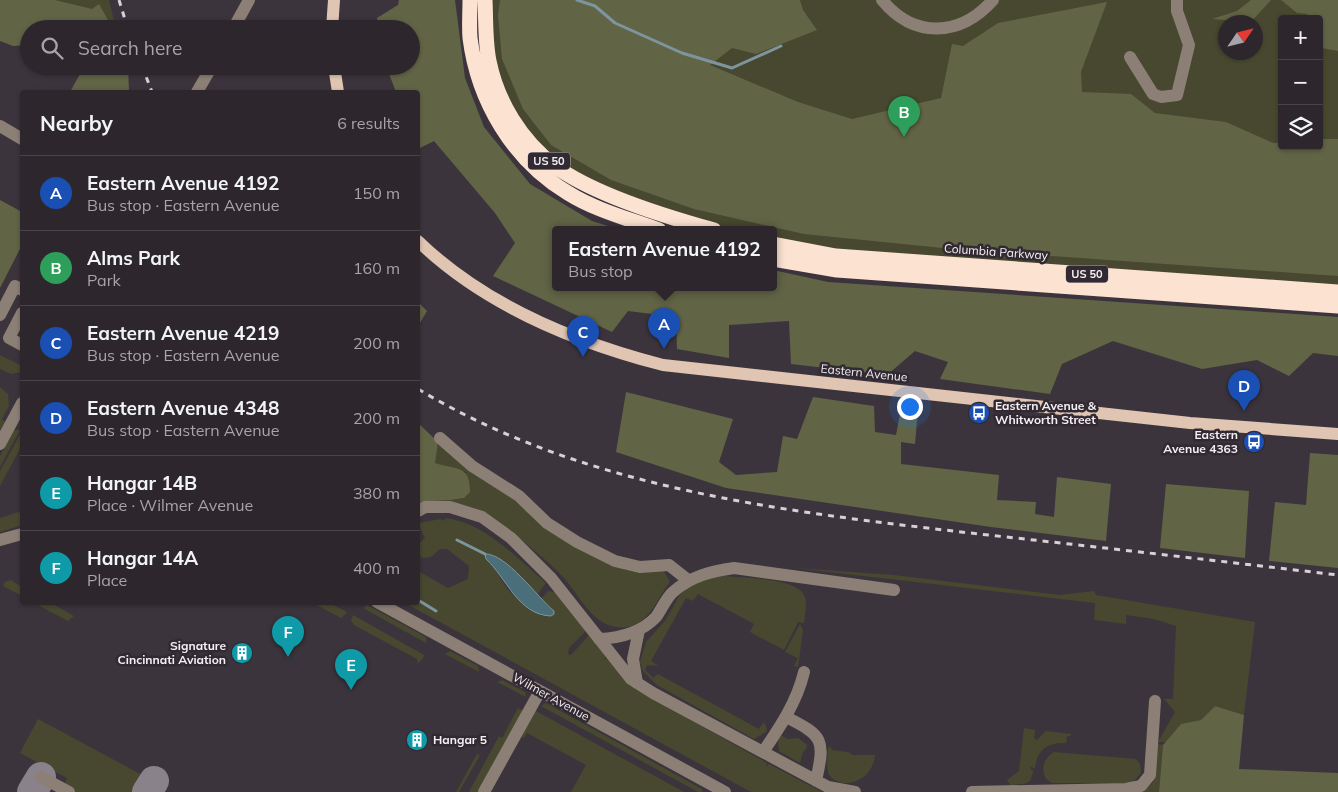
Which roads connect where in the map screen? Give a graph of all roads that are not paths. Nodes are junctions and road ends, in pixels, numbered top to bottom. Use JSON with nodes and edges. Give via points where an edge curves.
{"nodes":[{"id":1,"x":249,"y":0,"type":"edge"},
{"id":2,"x":334,"y":0,"type":"edge"},
{"id":3,"x":470,"y":0,"type":"edge"},
{"id":4,"x":485,"y":0,"type":"edge"},
{"id":5,"x":882,"y":0,"type":"edge"},
{"id":6,"x":993,"y":0,"type":"edge"},
{"id":7,"x":1177,"y":0,"type":"edge"},
{"id":8,"x":238,"y":20,"type":"edge"},
{"id":9,"x":333,"y":20,"type":"edge"},
{"id":10,"x":1130,"y":57,"type":"dead end"},
{"id":11,"x":207,"y":75,"type":"edge"},
{"id":12,"x":335,"y":75,"type":"edge"},
{"id":13,"x":198,"y":90,"type":"edge"},
{"id":14,"x":338,"y":90,"type":"edge"},
{"id":15,"x":0,"y":126,"type":"edge"},
{"id":16,"x":20,"y":138,"type":"edge"},
{"id":17,"x":649,"y":226,"type":"edge"},
{"id":18,"x":700,"y":226,"type":"edge"},
{"id":19,"x":420,"y":243,"type":"edge"},
{"id":20,"x":777,"y":245,"type":"edge"},
{"id":21,"x":777,"y":261,"type":"edge"},
{"id":22,"x":20,"y":289,"type":"edge"},
{"id":23,"x":1338,"y":292,"type":"edge"},
{"id":24,"x":1338,"y":306,"type":"edge"},
{"id":25,"x":0,"y":314,"type":"edge"},
{"id":26,"x":20,"y":316,"type":"edge"},
{"id":27,"x":4,"y":336,"type":"edge"},
{"id":28,"x":20,"y":344,"type":"edge"},
{"id":29,"x":20,"y":412,"type":"edge"},
{"id":30,"x":17,"y":425,"type":"edge"},
{"id":31,"x":1338,"y":434,"type":"edge"},
{"id":32,"x":440,"y":438,"type":"dead end"},
{"id":33,"x":0,"y":444,"type":"edge"},
{"id":34,"x":420,"y":510,"type":"edge"},
{"id":35,"x":20,"y":535,"type":"edge"},
{"id":36,"x":0,"y":540,"type":"edge"},
{"id":37,"x":688,"y":580,"type":"junction"},
{"id":38,"x":894,"y":590,"type":"dead end"},
{"id":39,"x":383,"y":605,"type":"edge"},
{"id":40,"x":639,"y":630,"type":"junction"},
{"id":41,"x":599,"y":639,"type":"junction"},
{"id":42,"x":804,"y":672,"type":"dead end"},
{"id":43,"x":637,"y":683,"type":"junction"},
{"id":44,"x":540,"y":691,"type":"junction"},
{"id":45,"x":1155,"y":701,"type":"dead end"},
{"id":46,"x":786,"y":717,"type":"junction"},
{"id":47,"x":763,"y":752,"type":"junction"},
{"id":48,"x":40,"y":777,"type":"dead end"},
{"id":49,"x":816,"y":781,"type":"junction"},
{"id":50,"x":719,"y":791,"type":"edge"},
{"id":51,"x":69,"y":792,"type":"edge"},
{"id":52,"x":484,"y":792,"type":"edge"},
{"id":53,"x":855,"y":792,"type":"edge"},
{"id":54,"x":972,"y":792,"type":"edge"}],
"edges":[{"from":1,"to":8,"type":"street"},
{"from":2,"to":9,"type":"main road"},
{"from":3,"to":17,"type":"highway","number":"US 50","via":[[470,36],[475,67],[484,95],[516,150],[568,194]]},
{"from":4,"to":18,"type":"highway","number":"US 50","via":[[489,61],[496,86],[506,110],[534,147],[555,166],[593,186]]},
{"from":5,"to":6,"type":"street","via":[[914,25],[941,29],[970,20]]},
{"from":7,"to":10,"type":"street","via":[[1177,11],[1189,44],[1177,95],[1161,97],[1153,94]]},
{"from":11,"to":13,"type":"street"},
{"from":12,"to":14,"type":"main road"},
{"from":15,"to":16,"type":"street"},
{"from":19,"to":31,"type":"main road","name":"Eastern Avenue","via":[[446,266],[520,312],[594,345],[663,365],[1190,423]]},
{"from":20,"to":23,"type":"highway","name":"Columbia Parkway","number":"US 50","via":[[836,256]]},
{"from":21,"to":24,"type":"highway","number":"US 50","via":[[837,270]]},
{"from":22,"to":25,"type":"street","via":[[15,286]]},
{"from":26,"to":27,"type":"street"},
{"from":27,"to":28,"type":"street"},
{"from":29,"to":30,"type":"street"},
{"from":30,"to":33,"type":"street"},
{"from":32,"to":37,"type":"street","via":[[472,466],[519,496],[547,523],[577,542],[615,561],[640,567],[669,565]]},
{"from":34,"to":41,"type":"street","via":[[450,507],[482,516],[511,538],[551,578]]},
{"from":35,"to":36,"type":"street"},
{"from":37,"to":38,"type":"street","via":[[708,572],[734,568]]},
{"from":37,"to":40,"type":"street","via":[[672,592],[655,618]]},
{"from":39,"to":44,"type":"street","name":"Wilmer Avenue"},
{"from":40,"to":41,"type":"street","via":[[616,638]]},
{"from":40,"to":43,"type":"street","via":[[633,659]]},
{"from":41,"to":43,"type":"street"},
{"from":42,"to":46,"type":"street"},
{"from":43,"to":47,"type":"street"},
{"from":44,"to":50,"type":"street","name":"Wilmer Avenue"},
{"from":44,"to":52,"type":"street"},
{"from":45,"to":54,"type":"street","via":[[1150,774],[1141,786]]},
{"from":46,"to":47,"type":"street"},
{"from":46,"to":49,"type":"street","via":[[811,730],[819,739],[821,756]]},
{"from":47,"to":49,"type":"street"},
{"from":48,"to":51,"type":"street"},
{"from":49,"to":53,"type":"street","via":[[828,787]]}]}
